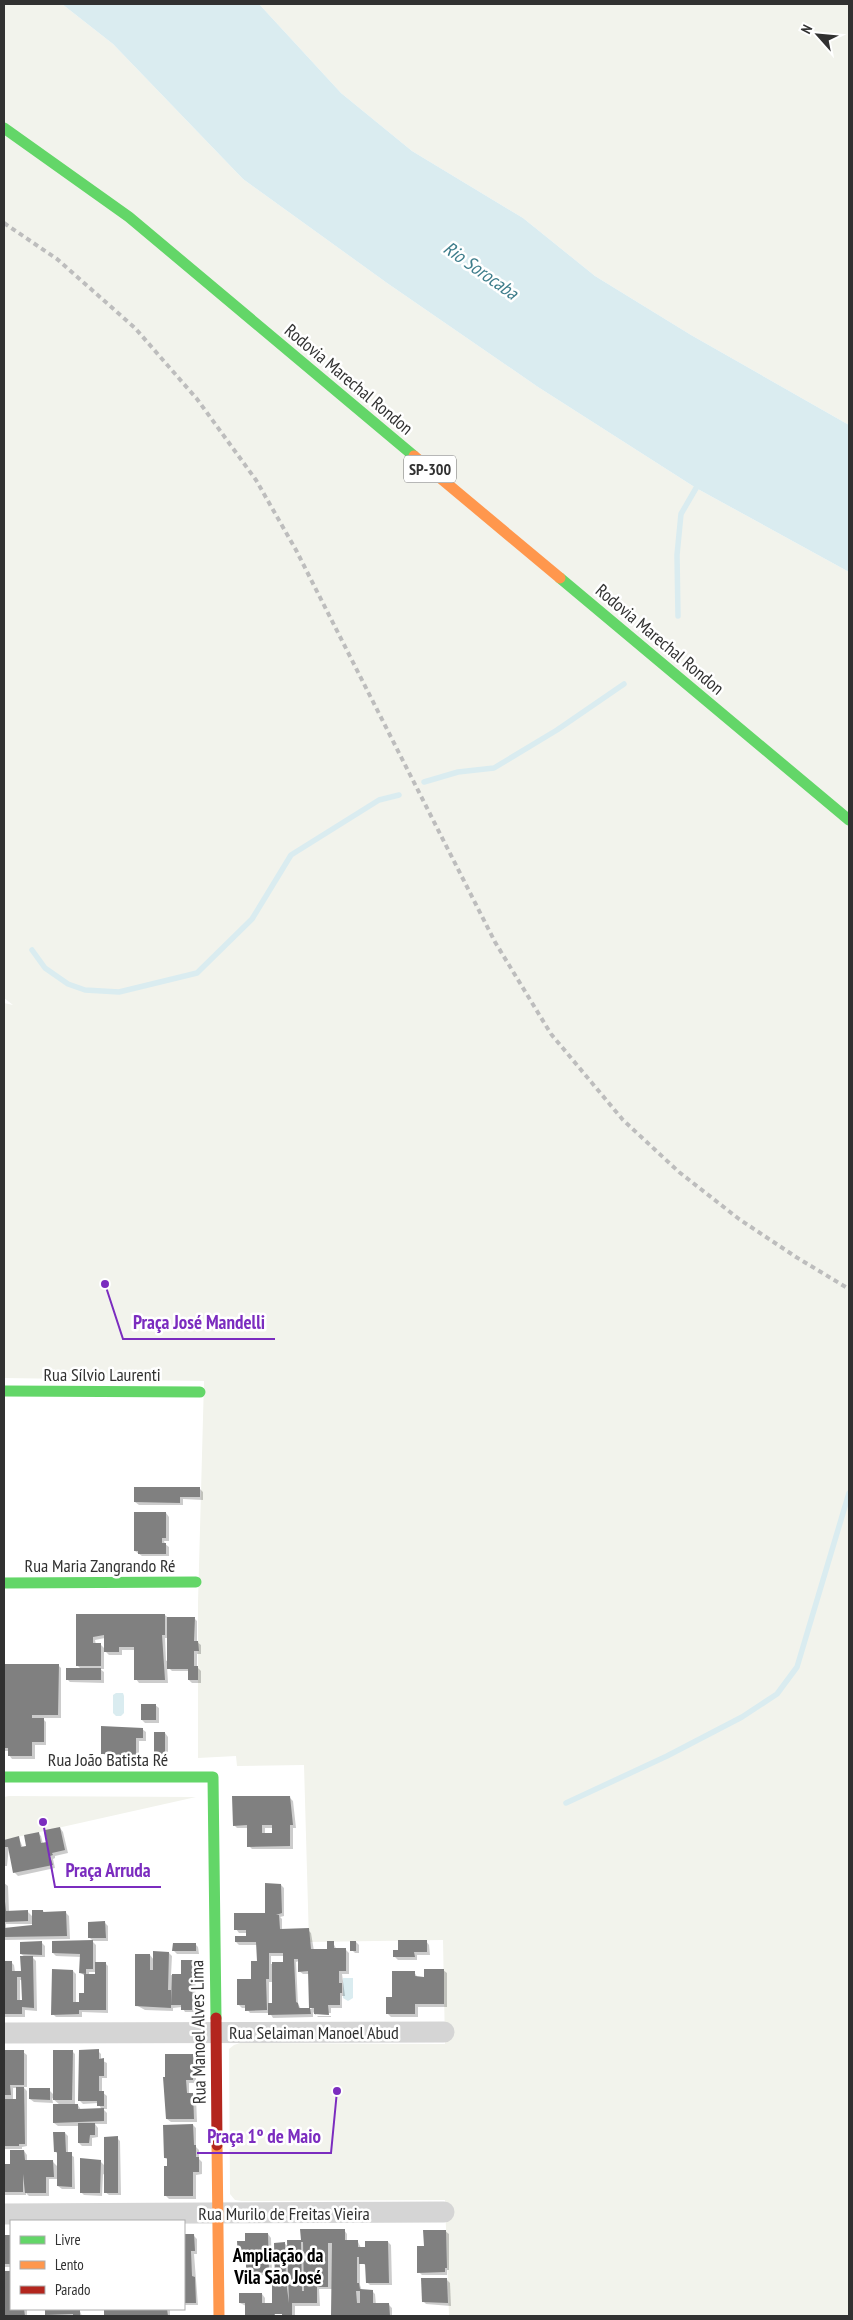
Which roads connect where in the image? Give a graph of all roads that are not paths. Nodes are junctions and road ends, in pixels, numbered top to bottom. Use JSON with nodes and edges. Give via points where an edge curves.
{"nodes":[{"id":1,"x":4,"y":128,"type":"edge"},
{"id":2,"x":849,"y":820,"type":"edge"},
{"id":3,"x":4,"y":1391,"type":"edge"},
{"id":4,"x":200,"y":1392,"type":"dead end"},
{"id":5,"x":196,"y":1582,"type":"dead end"},
{"id":6,"x":4,"y":1583,"type":"edge"},
{"id":7,"x":4,"y":1776,"type":"edge"},
{"id":8,"x":213,"y":1777,"type":"joint"},
{"id":9,"x":215,"y":2032,"type":"junction"},
{"id":10,"x":444,"y":2032,"type":"dead end"},
{"id":11,"x":4,"y":2033,"type":"edge"},
{"id":12,"x":444,"y":2212,"type":"dead end"},
{"id":13,"x":217,"y":2213,"type":"junction"},
{"id":14,"x":4,"y":2214,"type":"edge"},
{"id":15,"x":219,"y":2316,"type":"edge"}],
"edges":[{"from":1,"to":2,"type":"street","name":"Rodovia Marechal Rondon","number":"SP-300","via":[[129,217]]},
{"from":3,"to":4,"type":"street","name":"Rua Sílvio Laurenti"},
{"from":5,"to":6,"type":"street","name":"Rua Maria Zangrando Ré"},
{"from":7,"to":8,"type":"street","name":"Rua João Batista Ré"},
{"from":8,"to":9,"type":"street","name":"Rua Manoel Alves Lima"},
{"from":9,"to":10,"type":"street","name":"Rua Selaiman Manoel Abud"},
{"from":9,"to":11,"type":"street","name":"Rua Selaiman Manoel Abud"},
{"from":9,"to":13,"type":"street","name":"Rua Manoel Alves Lima"},
{"from":12,"to":13,"type":"street","name":"Rua Murilo de Freitas Vieira"},
{"from":13,"to":14,"type":"street","name":"Rua Murilo de Freitas Vieira"},
{"from":13,"to":15,"type":"street","name":"Rua Manoel Alves Lima"}]}
